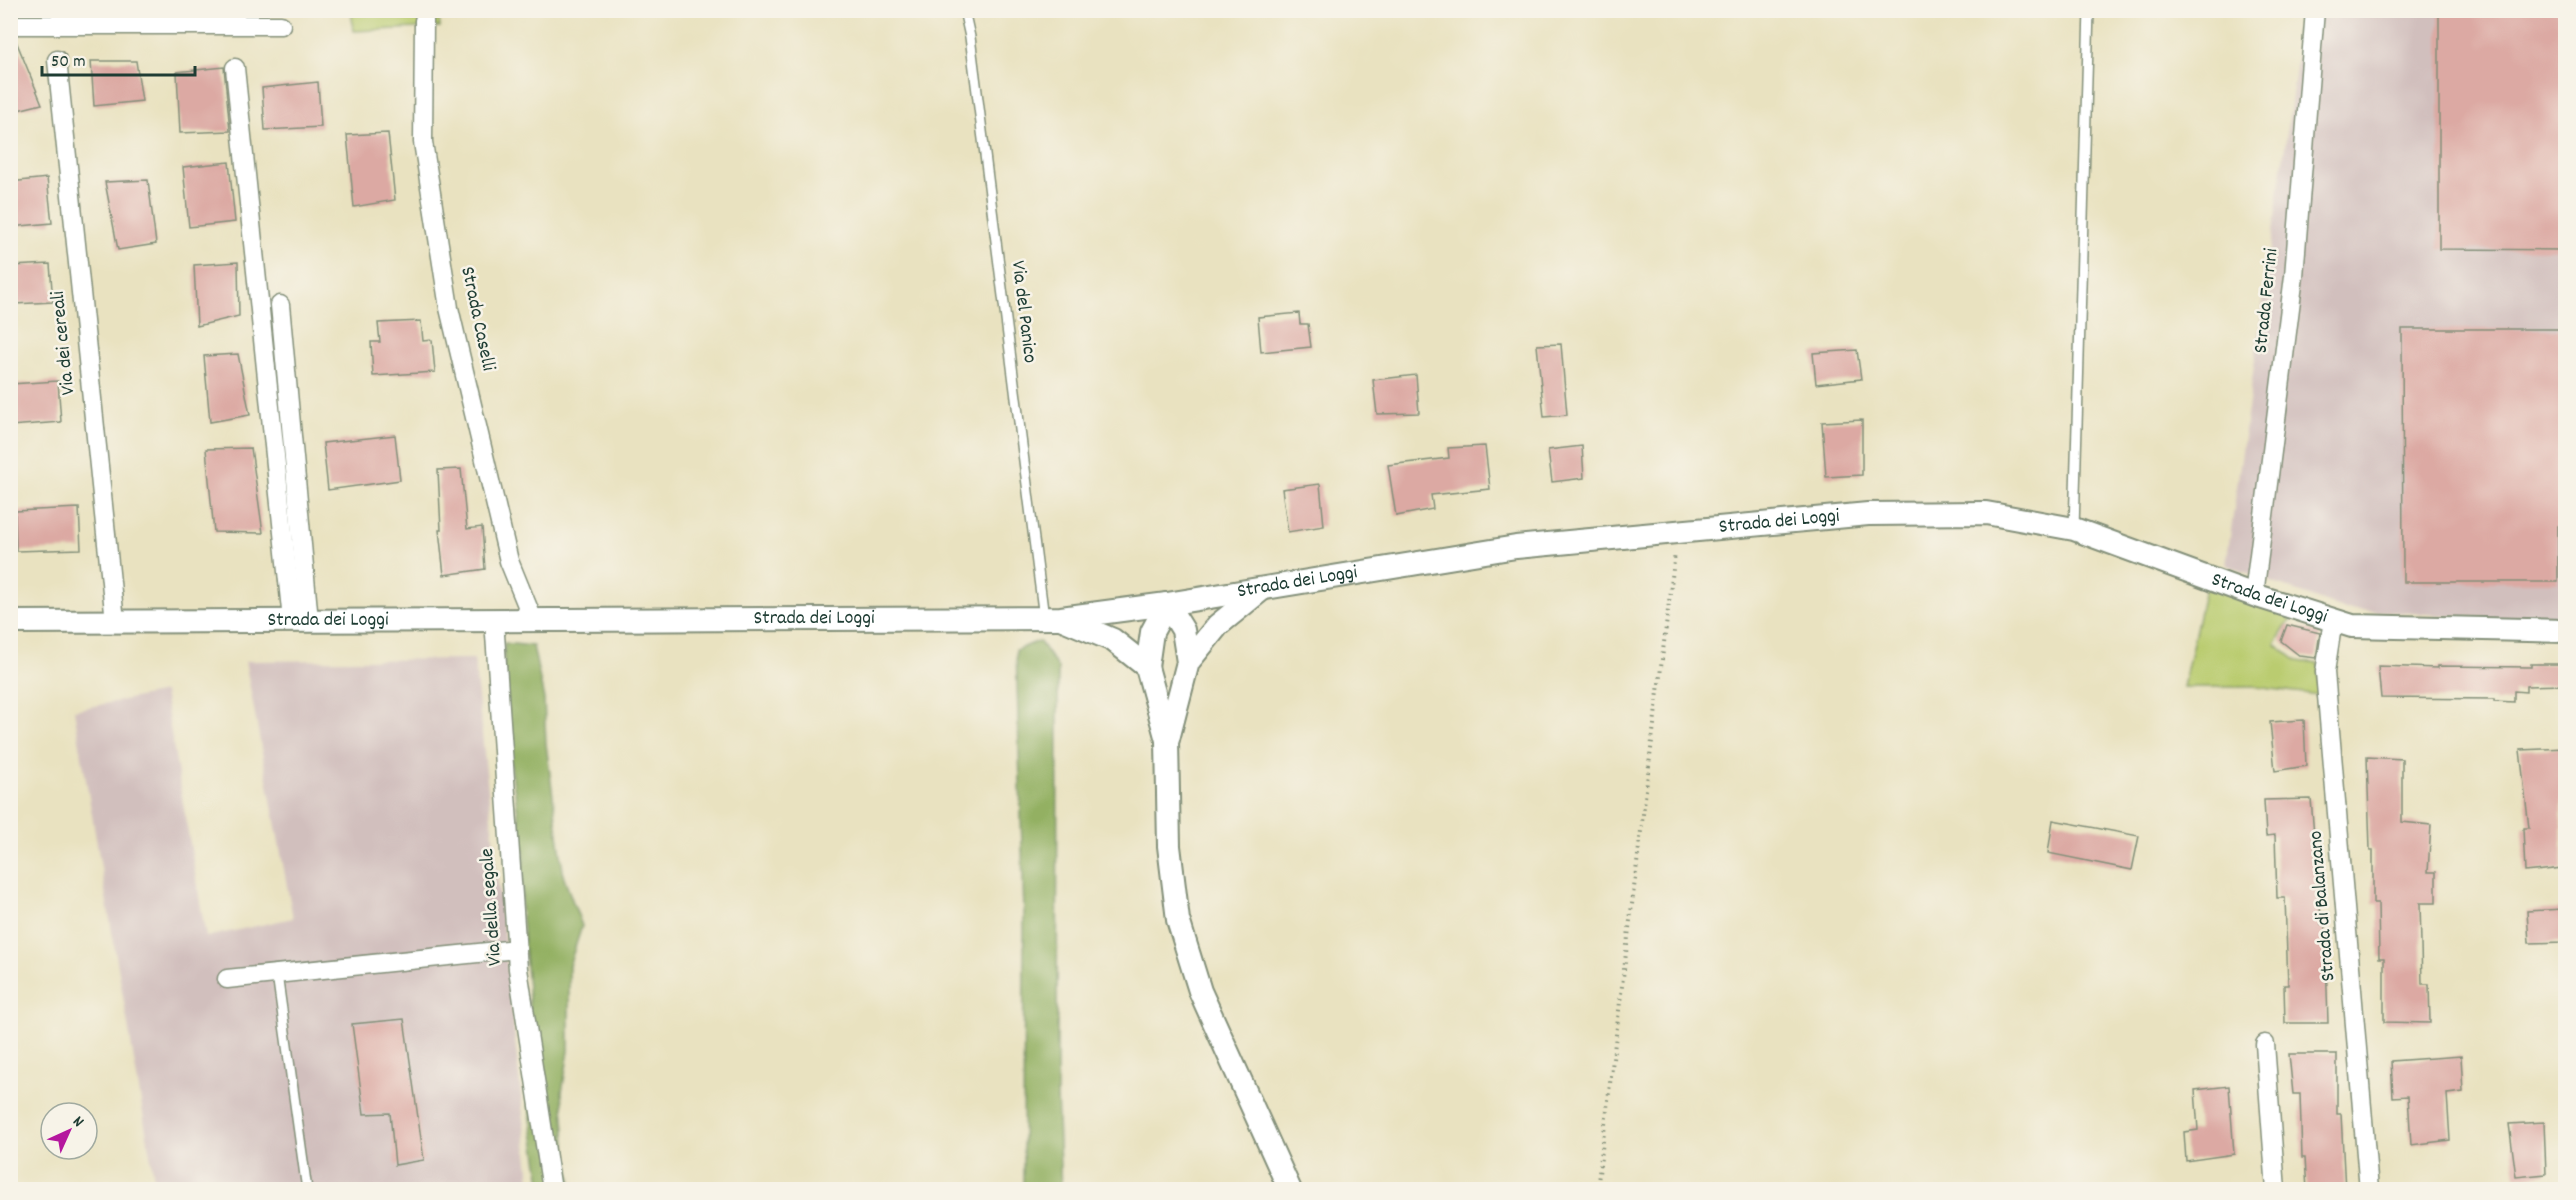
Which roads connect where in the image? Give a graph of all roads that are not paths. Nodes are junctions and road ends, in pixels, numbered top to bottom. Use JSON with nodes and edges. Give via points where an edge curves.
{"nodes":[{"id":1,"x":964,"y":10,"type":"edge"},
{"id":2,"x":2089,"y":10,"type":"edge"},
{"id":3,"x":2315,"y":10,"type":"edge"},
{"id":4,"x":424,"y":20,"type":"dead end"},
{"id":5,"x":10,"y":25,"type":"edge"},
{"id":6,"x":281,"y":25,"type":"dead end"},
{"id":7,"x":57,"y":60,"type":"dead end"},
{"id":8,"x":235,"y":68,"type":"dead end"},
{"id":9,"x":280,"y":305,"type":"dead end"},
{"id":10,"x":2074,"y":529,"type":"junction"},
{"id":11,"x":1263,"y":588,"type":"junction"},
{"id":12,"x":2254,"y":595,"type":"junction"},
{"id":13,"x":1167,"y":604,"type":"junction"},
{"id":14,"x":1053,"y":618,"type":"junction"},
{"id":15,"x":494,"y":620,"type":"junction"},
{"id":16,"x":533,"y":620,"type":"junction"},
{"id":17,"x":2333,"y":620,"type":"junction"},
{"id":18,"x":115,"y":621,"type":"junction"},
{"id":19,"x":301,"y":621,"type":"junction"},
{"id":20,"x":10,"y":622,"type":"edge"},
{"id":21,"x":2565,"y":631,"type":"edge"},
{"id":22,"x":1188,"y":662,"type":"junction"},
{"id":23,"x":1147,"y":667,"type":"junction"},
{"id":24,"x":1167,"y":740,"type":"junction"},
{"id":25,"x":517,"y":949,"type":"junction"},
{"id":26,"x":277,"y":974,"type":"junction"},
{"id":27,"x":227,"y":979,"type":"dead end"},
{"id":28,"x":2265,"y":1044,"type":"dead end"},
{"id":29,"x":307,"y":1190,"type":"edge"},
{"id":30,"x":552,"y":1190,"type":"edge"},
{"id":31,"x":1290,"y":1190,"type":"edge"},
{"id":32,"x":2276,"y":1190,"type":"edge"},
{"id":33,"x":2369,"y":1190,"type":"edge"}],
"edges":[{"from":1,"to":14,"type":"lane","name":"Via del Panico"},
{"from":2,"to":10,"type":"lane"},
{"from":3,"to":12,"type":"street","name":"Strada Ferrini","via":[[2294,276]]},
{"from":4,"to":16,"type":"street","name":"Strada Caselli","via":[[423,142],[449,308],[509,561]]},
{"from":5,"to":6,"type":"street"},
{"from":7,"to":18,"type":"street","name":"Via dei cereali"},
{"from":8,"to":19,"type":"street"},
{"from":9,"to":19,"type":"street"},
{"from":10,"to":11,"type":"street","name":"Strada dei Loggi","via":[[1986,513],[1868,514],[1516,547]]},
{"from":10,"to":12,"type":"street","name":"Strada dei Loggi"},
{"from":11,"to":13,"type":"street","name":"Strada dei Loggi"},
{"from":11,"to":22,"type":"street","via":[[1218,625]]},
{"from":12,"to":17,"type":"street","name":"Strada dei Loggi"},
{"from":13,"to":14,"type":"street","name":"Strada dei Loggi"},
{"from":13,"to":22,"type":"street","via":[[1183,630]]},
{"from":13,"to":23,"type":"street","via":[[1152,632]]},
{"from":14,"to":16,"type":"street","name":"Strada dei Loggi"},
{"from":14,"to":23,"type":"street","via":[[1113,640]]},
{"from":15,"to":16,"type":"street","name":"Strada dei Loggi"},
{"from":15,"to":19,"type":"street","name":"Strada dei Loggi"},
{"from":15,"to":25,"type":"street","name":"Via della segale"},
{"from":17,"to":21,"type":"street","name":"Strada dei Loggi","via":[[2352,626]]},
{"from":17,"to":33,"type":"street","name":"Strada di Balanzano","via":[[2325,672]]},
{"from":18,"to":19,"type":"street","name":"Strada dei Loggi"},
{"from":18,"to":20,"type":"street","name":"Strada dei Loggi"},
{"from":22,"to":24,"type":"street"},
{"from":23,"to":24,"type":"street"},
{"from":24,"to":31,"type":"street","via":[[1168,846],[1178,920],[1200,991]]},
{"from":25,"to":26,"type":"street"},
{"from":25,"to":30,"type":"street","name":"Via della segale"},
{"from":26,"to":27,"type":"street"},
{"from":26,"to":29,"type":"lane"},
{"from":28,"to":32,"type":"street"}]}
